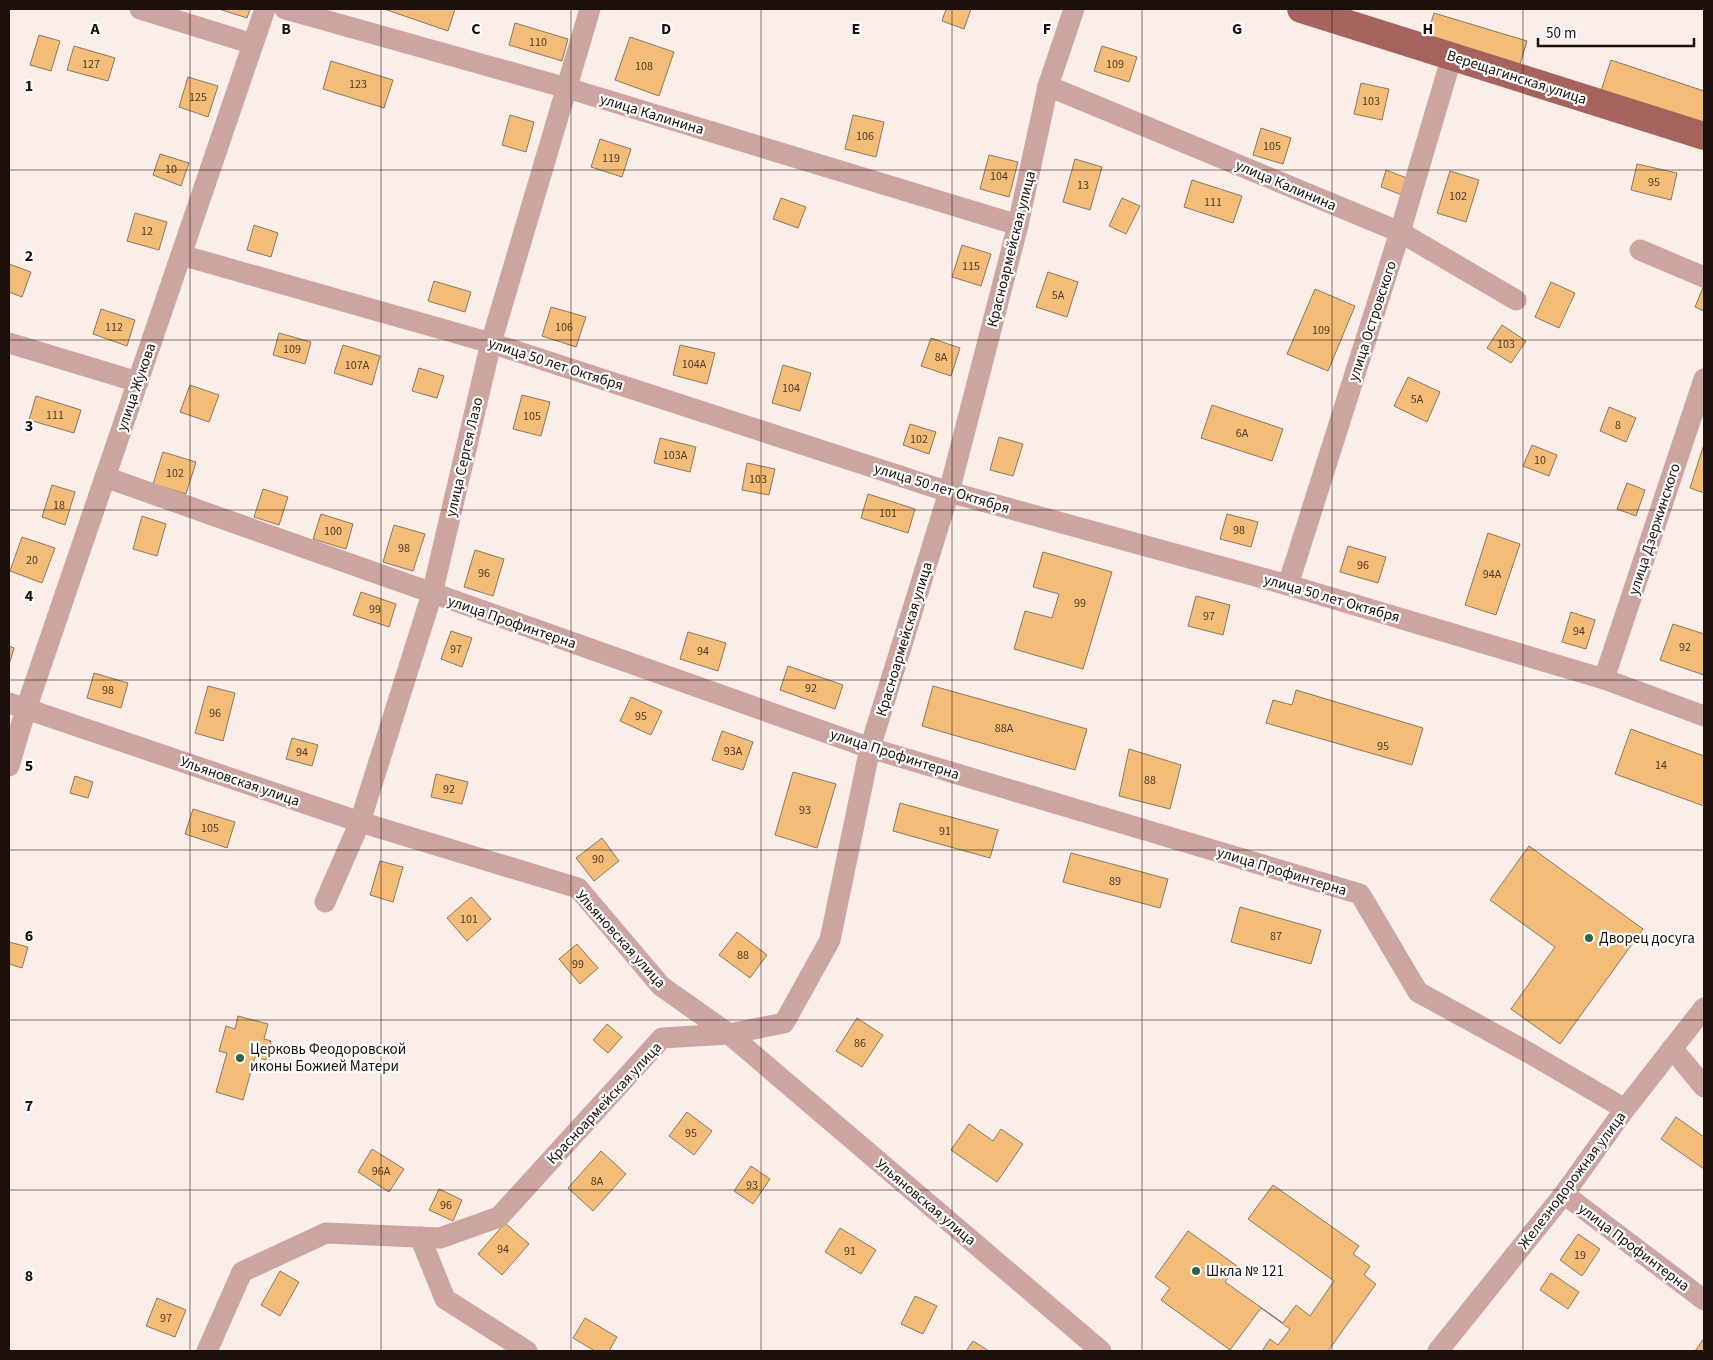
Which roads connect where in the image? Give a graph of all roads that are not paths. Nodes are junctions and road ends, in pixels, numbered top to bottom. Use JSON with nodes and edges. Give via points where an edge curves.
{"nodes":[{"id":1,"x":140,"y":9,"type":"edge"},
{"id":2,"x":265,"y":9,"type":"edge"},
{"id":3,"x":285,"y":9,"type":"edge"},
{"id":4,"x":590,"y":9,"type":"edge"},
{"id":5,"x":1074,"y":9,"type":"edge"},
{"id":6,"x":1300,"y":9,"type":"edge"},
{"id":7,"x":253,"y":44,"type":"junction"},
{"id":8,"x":1452,"y":56,"type":"junction"},
{"id":9,"x":1048,"y":86,"type":"junction"},
{"id":10,"x":567,"y":88,"type":"junction"},
{"id":11,"x":1704,"y":136,"type":"edge"},
{"id":12,"x":1018,"y":225,"type":"junction"},
{"id":13,"x":1400,"y":232,"type":"junction"},
{"id":14,"x":1640,"y":250,"type":"dead end"},
{"id":15,"x":181,"y":255,"type":"junction"},
{"id":16,"x":1704,"y":277,"type":"edge"},
{"id":17,"x":1516,"y":300,"type":"dead end"},
{"id":18,"x":9,"y":343,"type":"edge"},
{"id":19,"x":491,"y":343,"type":"junction"},
{"id":20,"x":138,"y":382,"type":"junction"},
{"id":21,"x":1702,"y":391,"type":"edge"},
{"id":22,"x":105,"y":477,"type":"junction"},
{"id":23,"x":949,"y":492,"type":"junction"},
{"id":24,"x":1288,"y":585,"type":"junction"},
{"id":25,"x":432,"y":594,"type":"junction"},
{"id":26,"x":1604,"y":679,"type":"junction"},
{"id":27,"x":18,"y":706,"type":"edge"},
{"id":28,"x":1704,"y":716,"type":"edge"},
{"id":29,"x":870,"y":748,"type":"junction"},
{"id":30,"x":9,"y":766,"type":"edge"},
{"id":31,"x":360,"y":822,"type":"junction"},
{"id":32,"x":325,"y":902,"type":"dead end"},
{"id":33,"x":1704,"y":1008,"type":"edge"},
{"id":34,"x":729,"y":1034,"type":"junction"},
{"id":35,"x":1672,"y":1048,"type":"junction"},
{"id":36,"x":1704,"y":1087,"type":"edge"},
{"id":37,"x":1625,"y":1109,"type":"junction"},
{"id":38,"x":1564,"y":1194,"type":"junction"},
{"id":39,"x":430,"y":1238,"type":"junction"},
{"id":40,"x":1704,"y":1300,"type":"edge"},
{"id":41,"x":207,"y":1351,"type":"edge"},
{"id":42,"x":527,"y":1351,"type":"edge"},
{"id":43,"x":1101,"y":1351,"type":"edge"},
{"id":44,"x":1438,"y":1351,"type":"edge"}],
"edges":[{"from":1,"to":7,"type":"street"},
{"from":2,"to":7,"type":"street","name":"улица Жукова"},
{"from":3,"to":10,"type":"street","name":"улица Калинина"},
{"from":4,"to":10,"type":"street","name":"улица Сергея Лазо"},
{"from":5,"to":9,"type":"street","name":"Красноармейская улица"},
{"from":6,"to":8,"type":"main road","name":"Верещагинская улица"},
{"from":7,"to":15,"type":"street","name":"улица Жукова"},
{"from":8,"to":11,"type":"main road","name":"Верещагинская улица"},
{"from":8,"to":13,"type":"street","name":"улица Островского"},
{"from":9,"to":12,"type":"street","name":"Красноармейская улица"},
{"from":9,"to":13,"type":"street","name":"улица Калинина"},
{"from":10,"to":12,"type":"street","name":"улица Калинина"},
{"from":10,"to":19,"type":"street","name":"улица Сергея Лазо"},
{"from":12,"to":23,"type":"street","name":"Красноармейская улица"},
{"from":13,"to":17,"type":"street","name":"улица Калинина"},
{"from":13,"to":24,"type":"street","name":"улица Островского"},
{"from":14,"to":16,"type":"street"},
{"from":15,"to":19,"type":"street","name":"улица 50 лет Октября"},
{"from":15,"to":20,"type":"street","name":"улица Жукова"},
{"from":18,"to":20,"type":"street"},
{"from":19,"to":23,"type":"street","name":"улица 50 лет Октября"},
{"from":19,"to":25,"type":"street","name":"улица Сергея Лазо"},
{"from":20,"to":22,"type":"street","name":"улица Жукова"},
{"from":21,"to":26,"type":"street","name":"улица Дзержинского"},
{"from":22,"to":25,"type":"street","name":"улица Профинтерна"},
{"from":22,"to":27,"type":"street","name":"улица Жукова"},
{"from":23,"to":24,"type":"street","name":"улица 50 лет Октября"},
{"from":23,"to":29,"type":"street","name":"Красноармейская улица"},
{"from":24,"to":26,"type":"street","name":"улица 50 лет Октября"},
{"from":25,"to":29,"type":"street","name":"улица Профинтерна"},
{"from":25,"to":31,"type":"street","name":"улица Сергея Лазо"},
{"from":26,"to":28,"type":"street","name":"улица 50 лет Октября"},
{"from":27,"to":30,"type":"street","name":"улица Жукова"},
{"from":27,"to":31,"type":"street","name":"Ульяновская улица"},
{"from":29,"to":34,"type":"street","name":"Красноармейская улица","via":[[830,940],[784,1023]]},
{"from":29,"to":37,"type":"street","name":"улица Профинтерна","via":[[1360,894],[1418,992]]},
{"from":31,"to":32,"type":"street","name":"улица Сергея Лазо"},
{"from":31,"to":34,"type":"street","name":"Ульяновская улица","via":[[578,888],[661,986]]},
{"from":33,"to":35,"type":"street","name":"Железнодорожная улица"},
{"from":34,"to":39,"type":"street","name":"Красноармейская улица","via":[[662,1038],[499,1217]]},
{"from":34,"to":43,"type":"street","name":"Ульяновская улица"},
{"from":35,"to":36,"type":"street"},
{"from":35,"to":37,"type":"street","name":"Железнодорожная улица"},
{"from":37,"to":38,"type":"street","name":"Железнодорожная улица"},
{"from":38,"to":40,"type":"street","name":"улица Профинтерна"},
{"from":38,"to":44,"type":"street","name":"Железнодорожная улица"},
{"from":39,"to":41,"type":"street","via":[[326,1233],[242,1272]]},
{"from":39,"to":42,"type":"street","via":[[445,1299]]}]}
